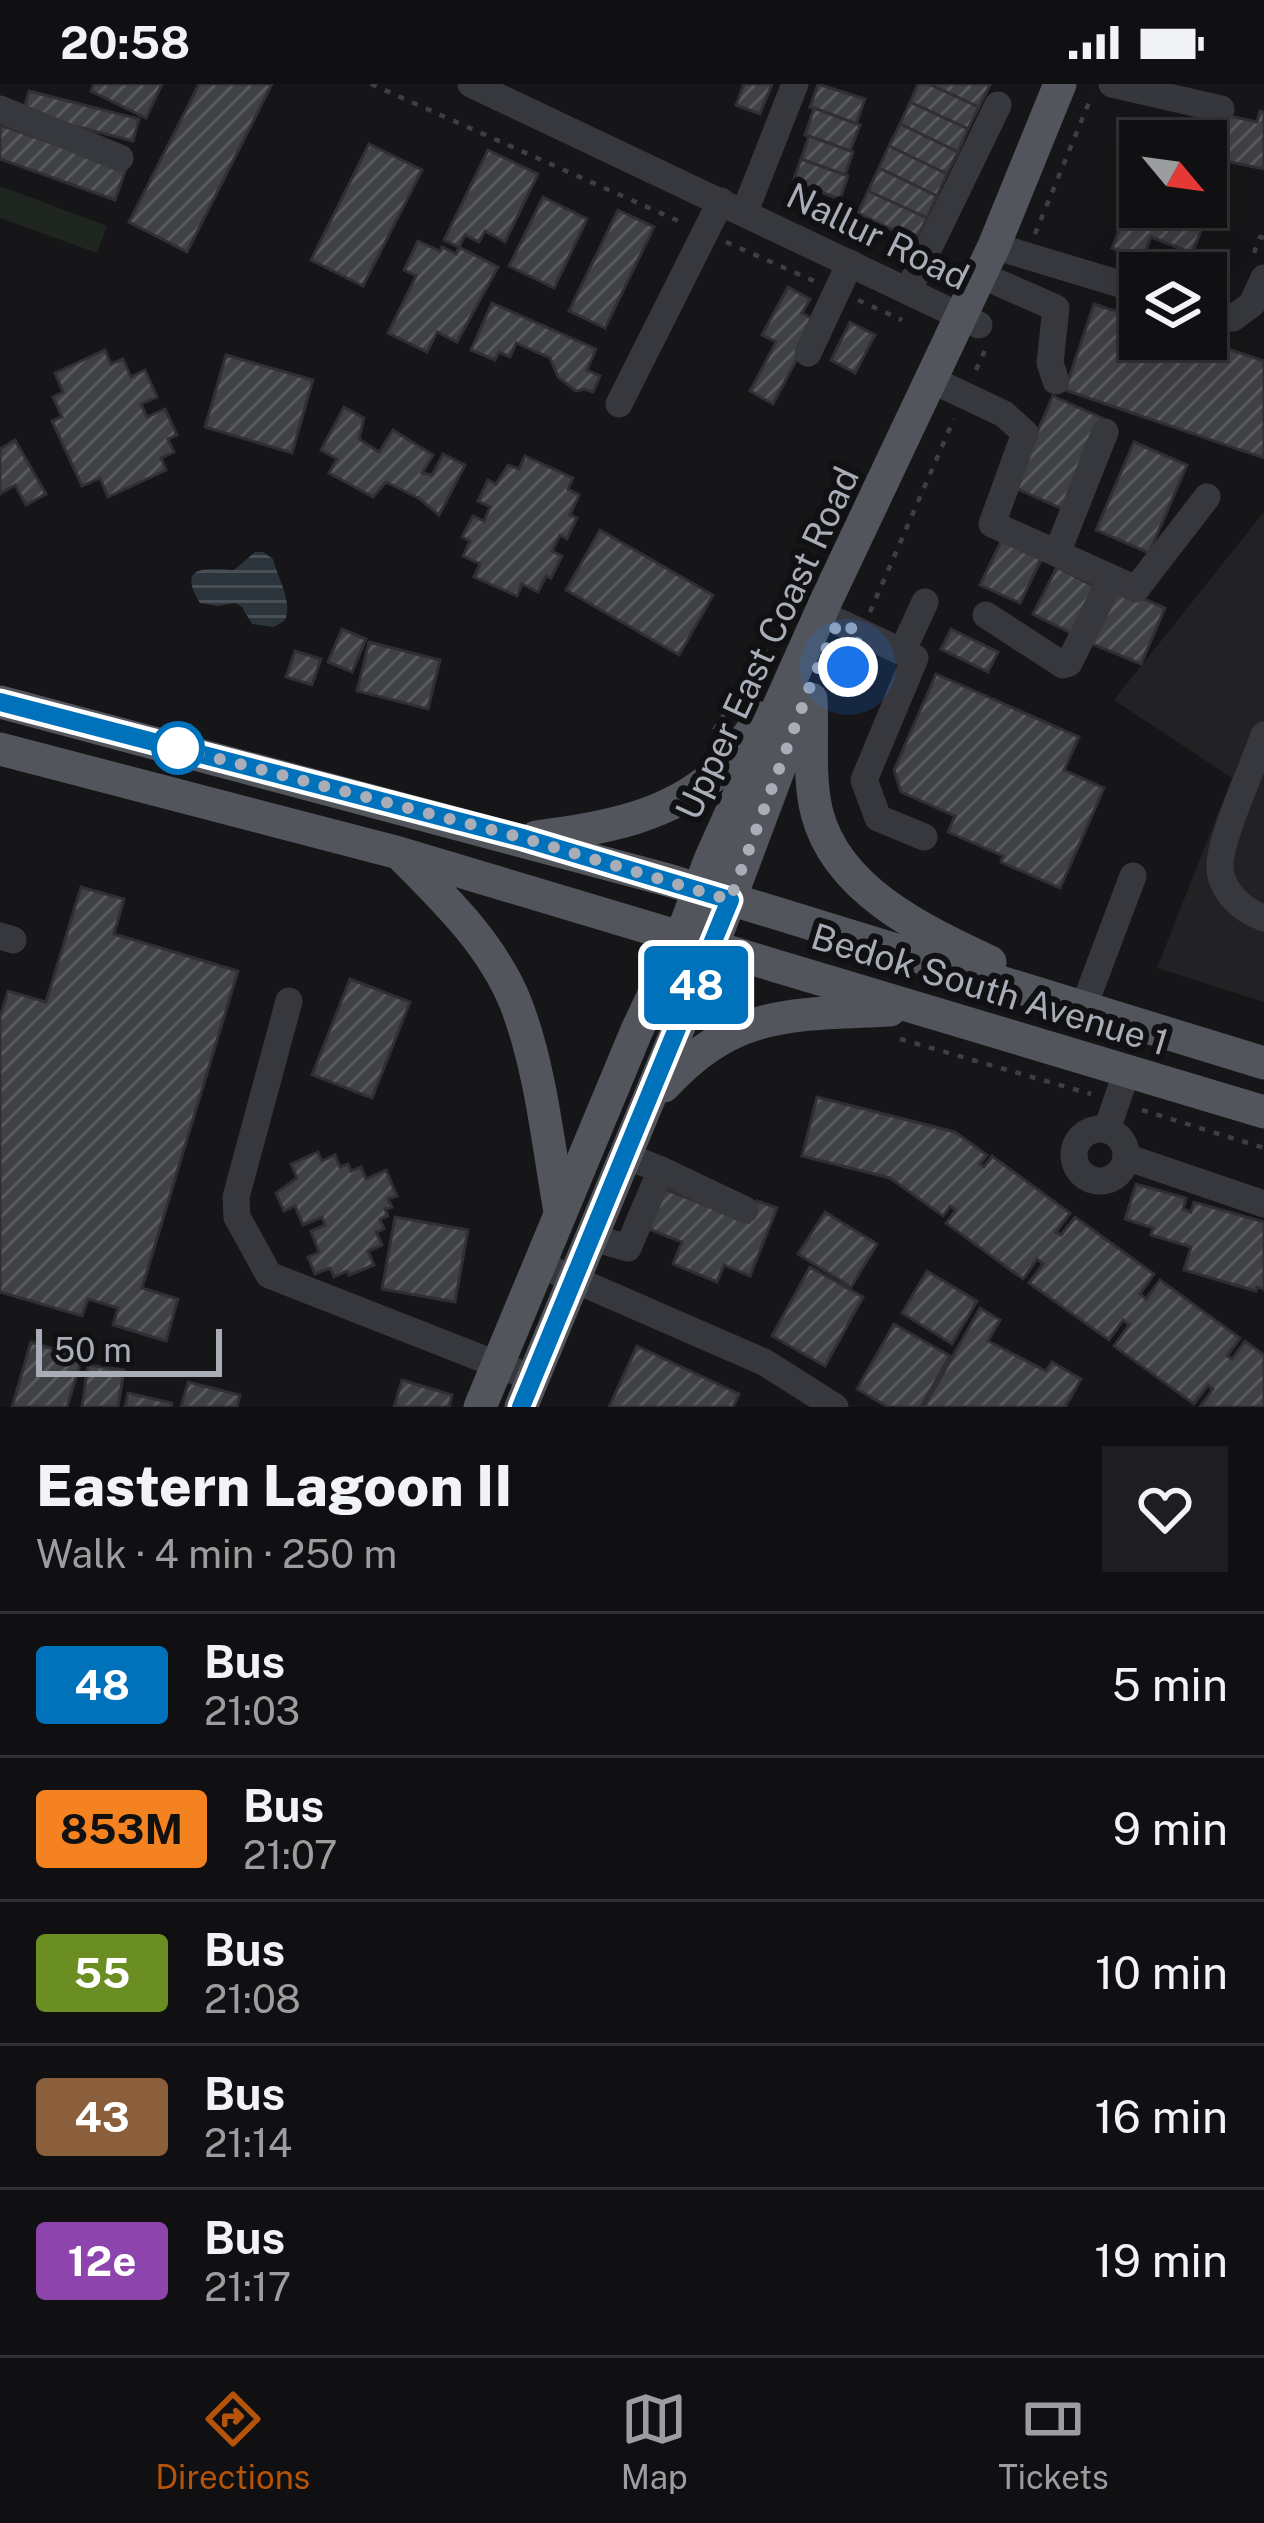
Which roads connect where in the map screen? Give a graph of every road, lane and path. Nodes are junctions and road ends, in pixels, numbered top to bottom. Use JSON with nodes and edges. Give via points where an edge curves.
{"nodes":[{"id":1,"x":371,"y":84,"type":"edge"},
{"id":2,"x":471,"y":84,"type":"edge"},
{"id":3,"x":795,"y":84,"type":"edge"},
{"id":4,"x":1060,"y":84,"type":"edge"},
{"id":5,"x":1079,"y":84,"type":"edge"},
{"id":6,"x":1096,"y":84,"type":"edge"},
{"id":7,"x":1112,"y":84,"type":"edge"},
{"id":8,"x":998,"y":105,"type":"dead end"},
{"id":9,"x":0,"y":109,"type":"edge"},
{"id":10,"x":1221,"y":109,"type":"dead end"},
{"id":11,"x":120,"y":158,"type":"dead end"},
{"id":12,"x":733,"y":206,"type":"junction"},
{"id":13,"x":705,"y":232,"type":"junction"},
{"id":14,"x":1013,"y":246,"type":"junction"},
{"id":15,"x":850,"y":263,"type":"junction"},
{"id":16,"x":1264,"y":278,"type":"edge"},
{"id":17,"x":1119,"y":283,"type":"edge"},
{"id":18,"x":999,"y":284,"type":"junction"},
{"id":19,"x":837,"y":291,"type":"junction"},
{"id":20,"x":908,"y":291,"type":"junction"},
{"id":21,"x":1227,"y":316,"type":"edge"},
{"id":22,"x":911,"y":324,"type":"dead end"},
{"id":23,"x":978,"y":324,"type":"junction"},
{"id":24,"x":808,"y":353,"type":"dead end"},
{"id":25,"x":1056,"y":381,"type":"dead end"},
{"id":26,"x":948,"y":388,"type":"junction"},
{"id":27,"x":619,"y":404,"type":"dead end"},
{"id":28,"x":1105,"y":432,"type":"dead end"},
{"id":29,"x":1207,"y":497,"type":"dead end"},
{"id":30,"x":1057,"y":553,"type":"junction"},
{"id":31,"x":1111,"y":579,"type":"junction"},
{"id":32,"x":925,"y":602,"type":"dead end"},
{"id":33,"x":986,"y":615,"type":"dead end"},
{"id":34,"x":842,"y":619,"type":"junction"},
{"id":35,"x":902,"y":652,"type":"junction"},
{"id":36,"x":823,"y":693,"type":"junction"},
{"id":37,"x":0,"y":702,"type":"edge"},
{"id":38,"x":1264,"y":735,"type":"edge"},
{"id":39,"x":0,"y":749,"type":"edge"},
{"id":40,"x":924,"y":837,"type":"dead end"},
{"id":41,"x":523,"y":838,"type":"junction"},
{"id":42,"x":400,"y":853,"type":"junction"},
{"id":43,"x":1133,"y":876,"type":"dead end"},
{"id":44,"x":714,"y":895,"type":"junction"},
{"id":45,"x":1264,"y":918,"type":"edge"},
{"id":46,"x":697,"y":942,"type":"junction"},
{"id":47,"x":289,"y":1001,"type":"dead end"},
{"id":48,"x":916,"y":1009,"type":"junction"},
{"id":49,"x":1095,"y":1011,"type":"junction"},
{"id":50,"x":895,"y":1037,"type":"dead end"},
{"id":51,"x":1264,"y":1063,"type":"edge"},
{"id":52,"x":1122,"y":1086,"type":"junction"},
{"id":53,"x":642,"y":1110,"type":"junction"},
{"id":54,"x":1264,"y":1112,"type":"edge"},
{"id":55,"x":1107,"y":1130,"type":"junction"},
{"id":56,"x":1264,"y":1148,"type":"edge"},
{"id":57,"x":624,"y":1155,"type":"junction"},
{"id":58,"x":1126,"y":1156,"type":"junction"},
{"id":59,"x":661,"y":1171,"type":"junction"},
{"id":60,"x":1264,"y":1204,"type":"edge"},
{"id":61,"x":745,"y":1210,"type":"dead end"},
{"id":62,"x":560,"y":1214,"type":"junction"},
{"id":63,"x":590,"y":1238,"type":"junction"},
{"id":64,"x":539,"y":1264,"type":"junction"},
{"id":65,"x":573,"y":1278,"type":"junction"},
{"id":66,"x":496,"y":1367,"type":"junction"},
{"id":67,"x":526,"y":1393,"type":"edge"},
{"id":68,"x":480,"y":1407,"type":"edge"},
{"id":69,"x":835,"y":1407,"type":"edge"}],
"edges":[{"from":1,"to":13,"type":"path"},
{"from":2,"to":12,"type":"street","name":"Nallur Road"},
{"from":3,"to":12,"type":"street","name":"Nallur Road"},
{"from":4,"to":14,"type":"main road","name":"Upper East Coast Road"},
{"from":5,"to":14,"type":"main road","name":"Upper East Coast Road"},
{"from":6,"to":14,"type":"path"},
{"from":7,"to":10,"type":"street"},
{"from":8,"to":20,"type":"street"},
{"from":9,"to":11,"type":"street"},
{"from":12,"to":13,"type":"street","name":"Nallur Road"},
{"from":12,"to":15,"type":"street","name":"Nallur Road"},
{"from":13,"to":19,"type":"path"},
{"from":13,"to":27,"type":"street","name":"Nallur Road"},
{"from":14,"to":17,"type":"street"},
{"from":14,"to":18,"type":"main road","name":"Upper East Coast Road"},
{"from":14,"to":23,"type":"main road","name":"Upper East Coast Road"},
{"from":15,"to":19,"type":"street"},
{"from":15,"to":20,"type":"street","name":"Nallur Road"},
{"from":16,"to":21,"type":"street","via":[[1252,304]]},
{"from":18,"to":23,"type":"main road","name":"Upper East Coast Road"},
{"from":18,"to":25,"type":"street","via":[[1056,308]]},
{"from":19,"to":22,"type":"path"},
{"from":19,"to":24,"type":"street"},
{"from":20,"to":23,"type":"street","name":"Nallur Road"},
{"from":23,"to":26,"type":"main road","name":"Upper East Coast Road"},
{"from":23,"to":26,"type":"path"},
{"from":26,"to":30,"type":"street","via":[[1025,433],[992,524]]},
{"from":26,"to":34,"type":"path"},
{"from":26,"to":34,"type":"main road","name":"Upper East Coast Road","via":[[882,508]]},
{"from":28,"to":30,"type":"street"},
{"from":29,"to":31,"type":"street","via":[[1136,589]]},
{"from":30,"to":31,"type":"street"},
{"from":31,"to":33,"type":"street","via":[[1070,663]]},
{"from":32,"to":35,"type":"street"},
{"from":34,"to":35,"type":"street"},
{"from":34,"to":36,"type":"main road","name":"Upper East Coast Road"},
{"from":34,"to":36,"type":"path"},
{"from":34,"to":41,"type":"main road","via":[[722,768],[690,794],[617,826]]},
{"from":34,"to":44,"type":"main road","name":"Upper East Coast Road"},
{"from":35,"to":40,"type":"street","via":[[916,661],[864,780],[879,818]]},
{"from":36,"to":44,"type":"main road","name":"Upper East Coast Road"},
{"from":36,"to":49,"type":"main road","via":[[816,810],[860,885],[939,939]]},
{"from":37,"to":41,"type":"main road","name":"Bedok South Avenue 1"},
{"from":38,"to":45,"type":"street","via":[[1220,866],[1237,903]]},
{"from":39,"to":42,"type":"main road","name":"Bedok South Avenue 1"},
{"from":41,"to":44,"type":"main road","name":"Bedok South Avenue 1"},
{"from":42,"to":46,"type":"main road","name":"Bedok South Avenue 1"},
{"from":42,"to":62,"type":"main road","via":[[461,915],[515,1003]]},
{"from":43,"to":49,"type":"street"},
{"from":44,"to":46,"type":"main road","name":"Upper East Coast Road"},
{"from":44,"to":49,"type":"main road","name":"Bedok South Avenue 1"},
{"from":46,"to":48,"type":"main road","name":"Bedok South Avenue 1"},
{"from":46,"to":53,"type":"main road","name":"Upper East Coast Road"},
{"from":46,"to":62,"type":"main road","name":"Upper East Coast Road"},
{"from":47,"to":66,"type":"street","via":[[236,1197],[237,1217],[269,1275]]},
{"from":48,"to":52,"type":"main road","name":"Bedok South Avenue 1"},
{"from":48,"to":53,"type":"main road","via":[[736,1029],[692,1055]]},
{"from":49,"to":51,"type":"main road","name":"Bedok South Avenue 1"},
{"from":50,"to":52,"type":"path"},
{"from":52,"to":54,"type":"main road","name":"Bedok South Avenue 1"},
{"from":52,"to":55,"type":"street"},
{"from":52,"to":56,"type":"path"},
{"from":53,"to":57,"type":"main road","name":"Upper East Coast Road"},
{"from":55,"to":58,"type":"street"},
{"from":55,"to":58,"type":"street","via":[[1082,1136],[1079,1170],[1103,1180],[1119,1172]]},
{"from":57,"to":59,"type":"street"},
{"from":57,"to":63,"type":"main road","name":"Upper East Coast Road"},
{"from":58,"to":60,"type":"street"},
{"from":59,"to":61,"type":"street"},
{"from":59,"to":63,"type":"street","via":[[628,1248]]},
{"from":62,"to":64,"type":"main road","name":"Upper East Coast Road"},
{"from":63,"to":65,"type":"main road","name":"Upper East Coast Road"},
{"from":64,"to":65,"type":"street"},
{"from":64,"to":66,"type":"main road","name":"Upper East Coast Road"},
{"from":65,"to":67,"type":"main road","name":"Upper East Coast Road"},
{"from":65,"to":69,"type":"street","via":[[764,1362]]},
{"from":66,"to":67,"type":"street"},
{"from":66,"to":68,"type":"main road","name":"Upper East Coast Road"}]}
